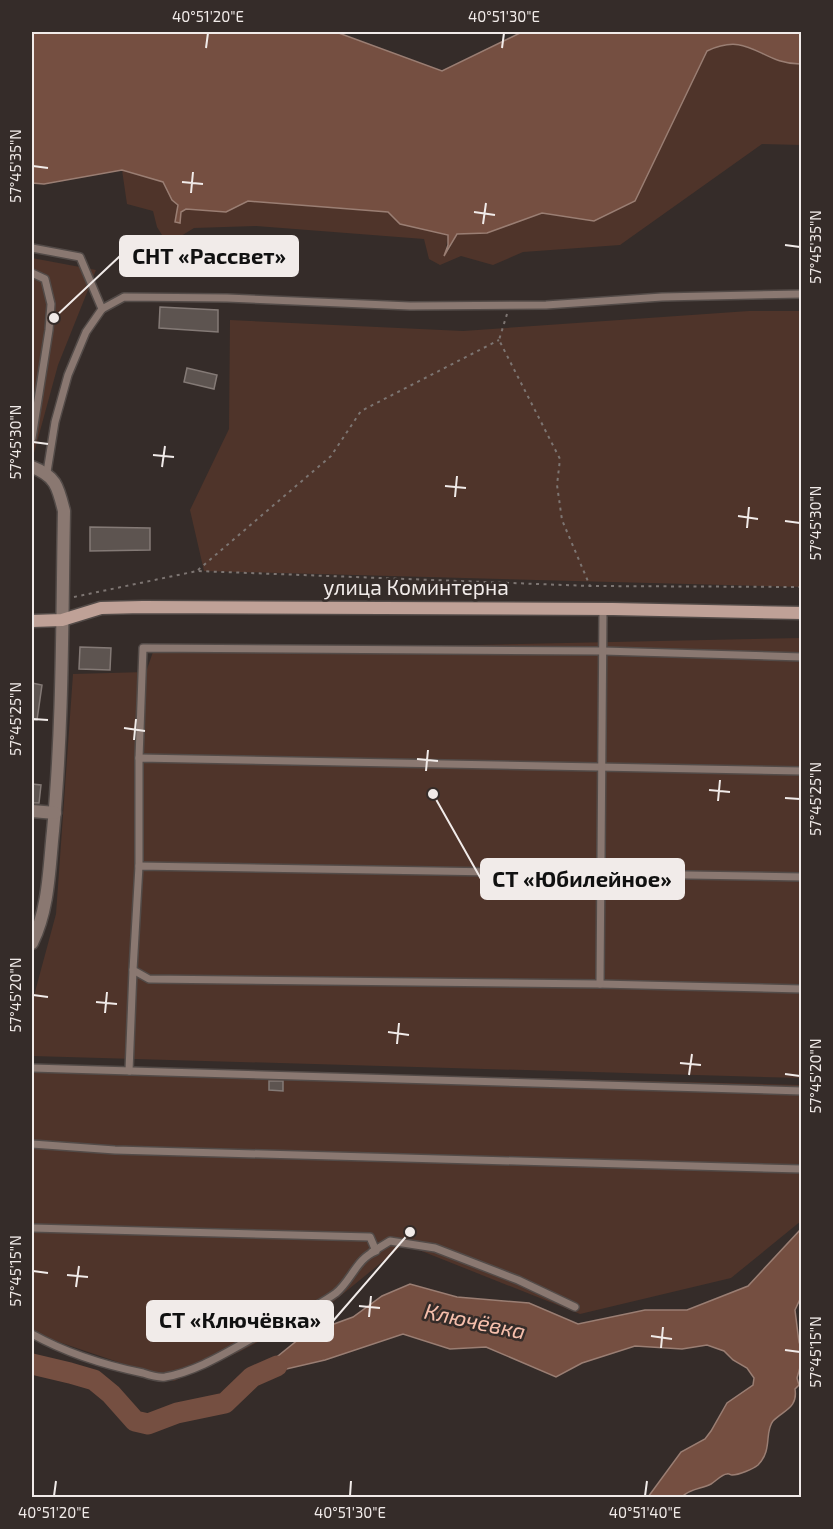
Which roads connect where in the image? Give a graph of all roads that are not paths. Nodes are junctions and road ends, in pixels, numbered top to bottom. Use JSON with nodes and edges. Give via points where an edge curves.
{"nodes":[{"id":1,"x":32,"y":248,"type":"edge"},
{"id":2,"x":32,"y":273,"type":"edge"},
{"id":3,"x":801,"y":294,"type":"edge"},
{"id":4,"x":102,"y":309,"type":"junction"},
{"id":5,"x":32,"y":438,"type":"edge"},
{"id":6,"x":37,"y":467,"type":"edge"},
{"id":7,"x":603,"y":609,"type":"junction"},
{"id":8,"x":801,"y":613,"type":"edge"},
{"id":9,"x":62,"y":620,"type":"junction"},
{"id":10,"x":32,"y":621,"type":"edge"},
{"id":11,"x":603,"y":651,"type":"junction"},
{"id":12,"x":801,"y":657,"type":"edge"},
{"id":13,"x":139,"y":758,"type":"junction"},
{"id":14,"x":602,"y":766,"type":"junction"},
{"id":15,"x":801,"y":771,"type":"edge"},
{"id":16,"x":32,"y":811,"type":"edge"},
{"id":17,"x":55,"y":813,"type":"junction"},
{"id":18,"x":139,"y":866,"type":"junction"},
{"id":19,"x":601,"y":873,"type":"junction"},
{"id":20,"x":801,"y":877,"type":"edge"},
{"id":21,"x":32,"y":943,"type":"edge"},
{"id":22,"x":133,"y":970,"type":"junction"},
{"id":23,"x":600,"y":984,"type":"junction"},
{"id":24,"x":801,"y":989,"type":"edge"},
{"id":25,"x":32,"y":1068,"type":"edge"},
{"id":26,"x":129,"y":1071,"type":"junction"},
{"id":27,"x":801,"y":1091,"type":"edge"},
{"id":28,"x":32,"y":1144,"type":"edge"},
{"id":29,"x":801,"y":1169,"type":"edge"},
{"id":30,"x":32,"y":1228,"type":"edge"},
{"id":31,"x":373,"y":1251,"type":"junction"},
{"id":32,"x":575,"y":1307,"type":"dead end"},
{"id":33,"x":32,"y":1334,"type":"edge"}],
"edges":[{"from":1,"to":4,"type":"lane","via":[[80,257]]},
{"from":2,"to":5,"type":"lane","via":[[45,279],[51,304]]},
{"from":3,"to":4,"type":"lane","via":[[510,306],[124,297]]},
{"from":4,"to":6,"type":"lane","via":[[86,332],[68,375]]},
{"from":6,"to":9,"type":"street","via":[[59,490],[64,511]]},
{"from":7,"to":8,"type":"street","name":"улица Коминтерна"},
{"from":7,"to":9,"type":"street","name":"улица Коминтерна","via":[[143,607],[101,608]]},
{"from":7,"to":11,"type":"lane"},
{"from":9,"to":10,"type":"street","name":"улица Коминтерна"},
{"from":9,"to":17,"type":"street"},
{"from":11,"to":12,"type":"lane"},
{"from":11,"to":13,"type":"lane","via":[[143,648]]},
{"from":11,"to":14,"type":"lane"},
{"from":13,"to":14,"type":"lane"},
{"from":13,"to":18,"type":"lane"},
{"from":14,"to":15,"type":"lane"},
{"from":14,"to":19,"type":"lane"},
{"from":16,"to":17,"type":"street"},
{"from":17,"to":21,"type":"street","via":[[46,900]]},
{"from":18,"to":19,"type":"lane"},
{"from":18,"to":22,"type":"lane"},
{"from":19,"to":20,"type":"lane"},
{"from":19,"to":23,"type":"lane"},
{"from":22,"to":23,"type":"lane","via":[[149,980]]},
{"from":22,"to":26,"type":"lane"},
{"from":23,"to":24,"type":"lane"},
{"from":25,"to":26,"type":"lane"},
{"from":26,"to":27,"type":"lane"},
{"from":28,"to":29,"type":"lane","via":[[115,1150]]},
{"from":30,"to":31,"type":"lane","via":[[370,1237]]},
{"from":31,"to":32,"type":"lane","via":[[390,1241],[435,1248]]},
{"from":31,"to":33,"type":"lane","via":[[338,1291],[317,1305],[211,1360],[163,1377],[79,1356]]}]}
